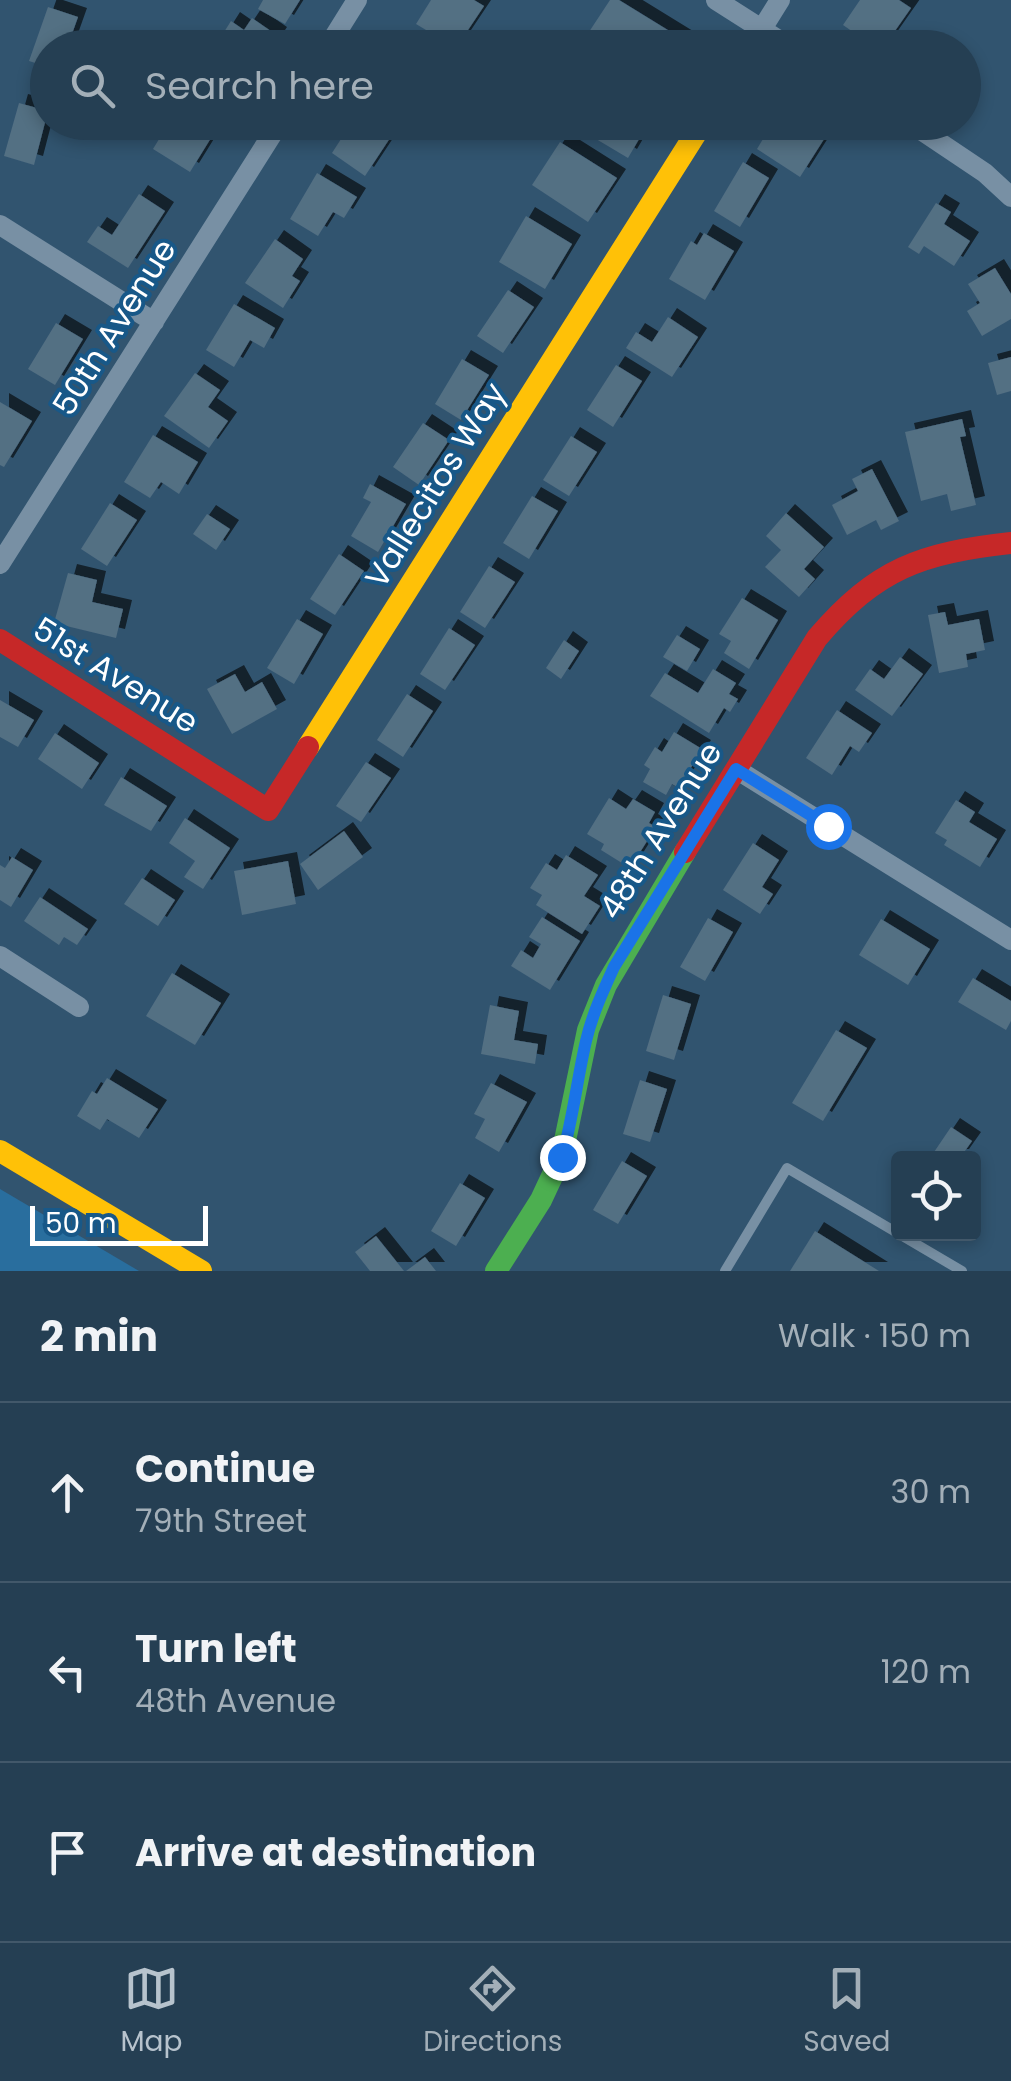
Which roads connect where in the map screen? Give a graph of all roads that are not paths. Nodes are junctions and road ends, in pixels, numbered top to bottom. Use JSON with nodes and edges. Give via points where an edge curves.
{"nodes":[{"id":1,"x":357,"y":0,"type":"edge"},
{"id":2,"x":716,"y":0,"type":"edge"},
{"id":3,"x":780,"y":0,"type":"edge"},
{"id":4,"x":762,"y":29,"type":"joint"},
{"id":5,"x":338,"y":30,"type":"edge"},
{"id":6,"x":269,"y":140,"type":"edge"},
{"id":7,"x":692,"y":140,"type":"edge"},
{"id":8,"x":938,"y":140,"type":"edge"},
{"id":9,"x":1011,"y":197,"type":"edge"},
{"id":10,"x":0,"y":225,"type":"edge"},
{"id":11,"x":154,"y":322,"type":"junction"},
{"id":12,"x":1011,"y":543,"type":"edge"},
{"id":13,"x":0,"y":564,"type":"edge"},
{"id":14,"x":0,"y":640,"type":"edge"},
{"id":15,"x":196,"y":764,"type":"joint"},
{"id":16,"x":736,"y":769,"type":"junction"},
{"id":17,"x":1011,"y":940,"type":"edge"},
{"id":18,"x":0,"y":956,"type":"edge"},
{"id":19,"x":79,"y":1007,"type":"dead end"},
{"id":20,"x":0,"y":1151,"type":"edge"},
{"id":21,"x":201,"y":1271,"type":"edge"},
{"id":22,"x":496,"y":1271,"type":"edge"},
{"id":23,"x":724,"y":1271,"type":"edge"},
{"id":24,"x":962,"y":1271,"type":"edge"}],
"edges":[{"from":1,"to":5,"type":"street"},
{"from":2,"to":4,"type":"street"},
{"from":3,"to":4,"type":"street"},
{"from":6,"to":11,"type":"street","name":"50th Avenue"},
{"from":7,"to":15,"type":"street","name":"Vallecitos Way","via":[[268,810]]},
{"from":8,"to":9,"type":"street"},
{"from":10,"to":11,"type":"street"},
{"from":11,"to":13,"type":"street","name":"50th Avenue"},
{"from":12,"to":16,"type":"street","name":"48th Avenue","via":[[921,557],[862,589],[817,638]]},
{"from":14,"to":15,"type":"street","name":"51st Avenue"},
{"from":16,"to":17,"type":"street"},
{"from":16,"to":22,"type":"street","name":"48th Avenue","via":[[614,967],[586,1041],[562,1157]]},
{"from":18,"to":19,"type":"street"},
{"from":20,"to":21,"type":"street"},
{"from":23,"to":24,"type":"lane","via":[[788,1168]]}]}
